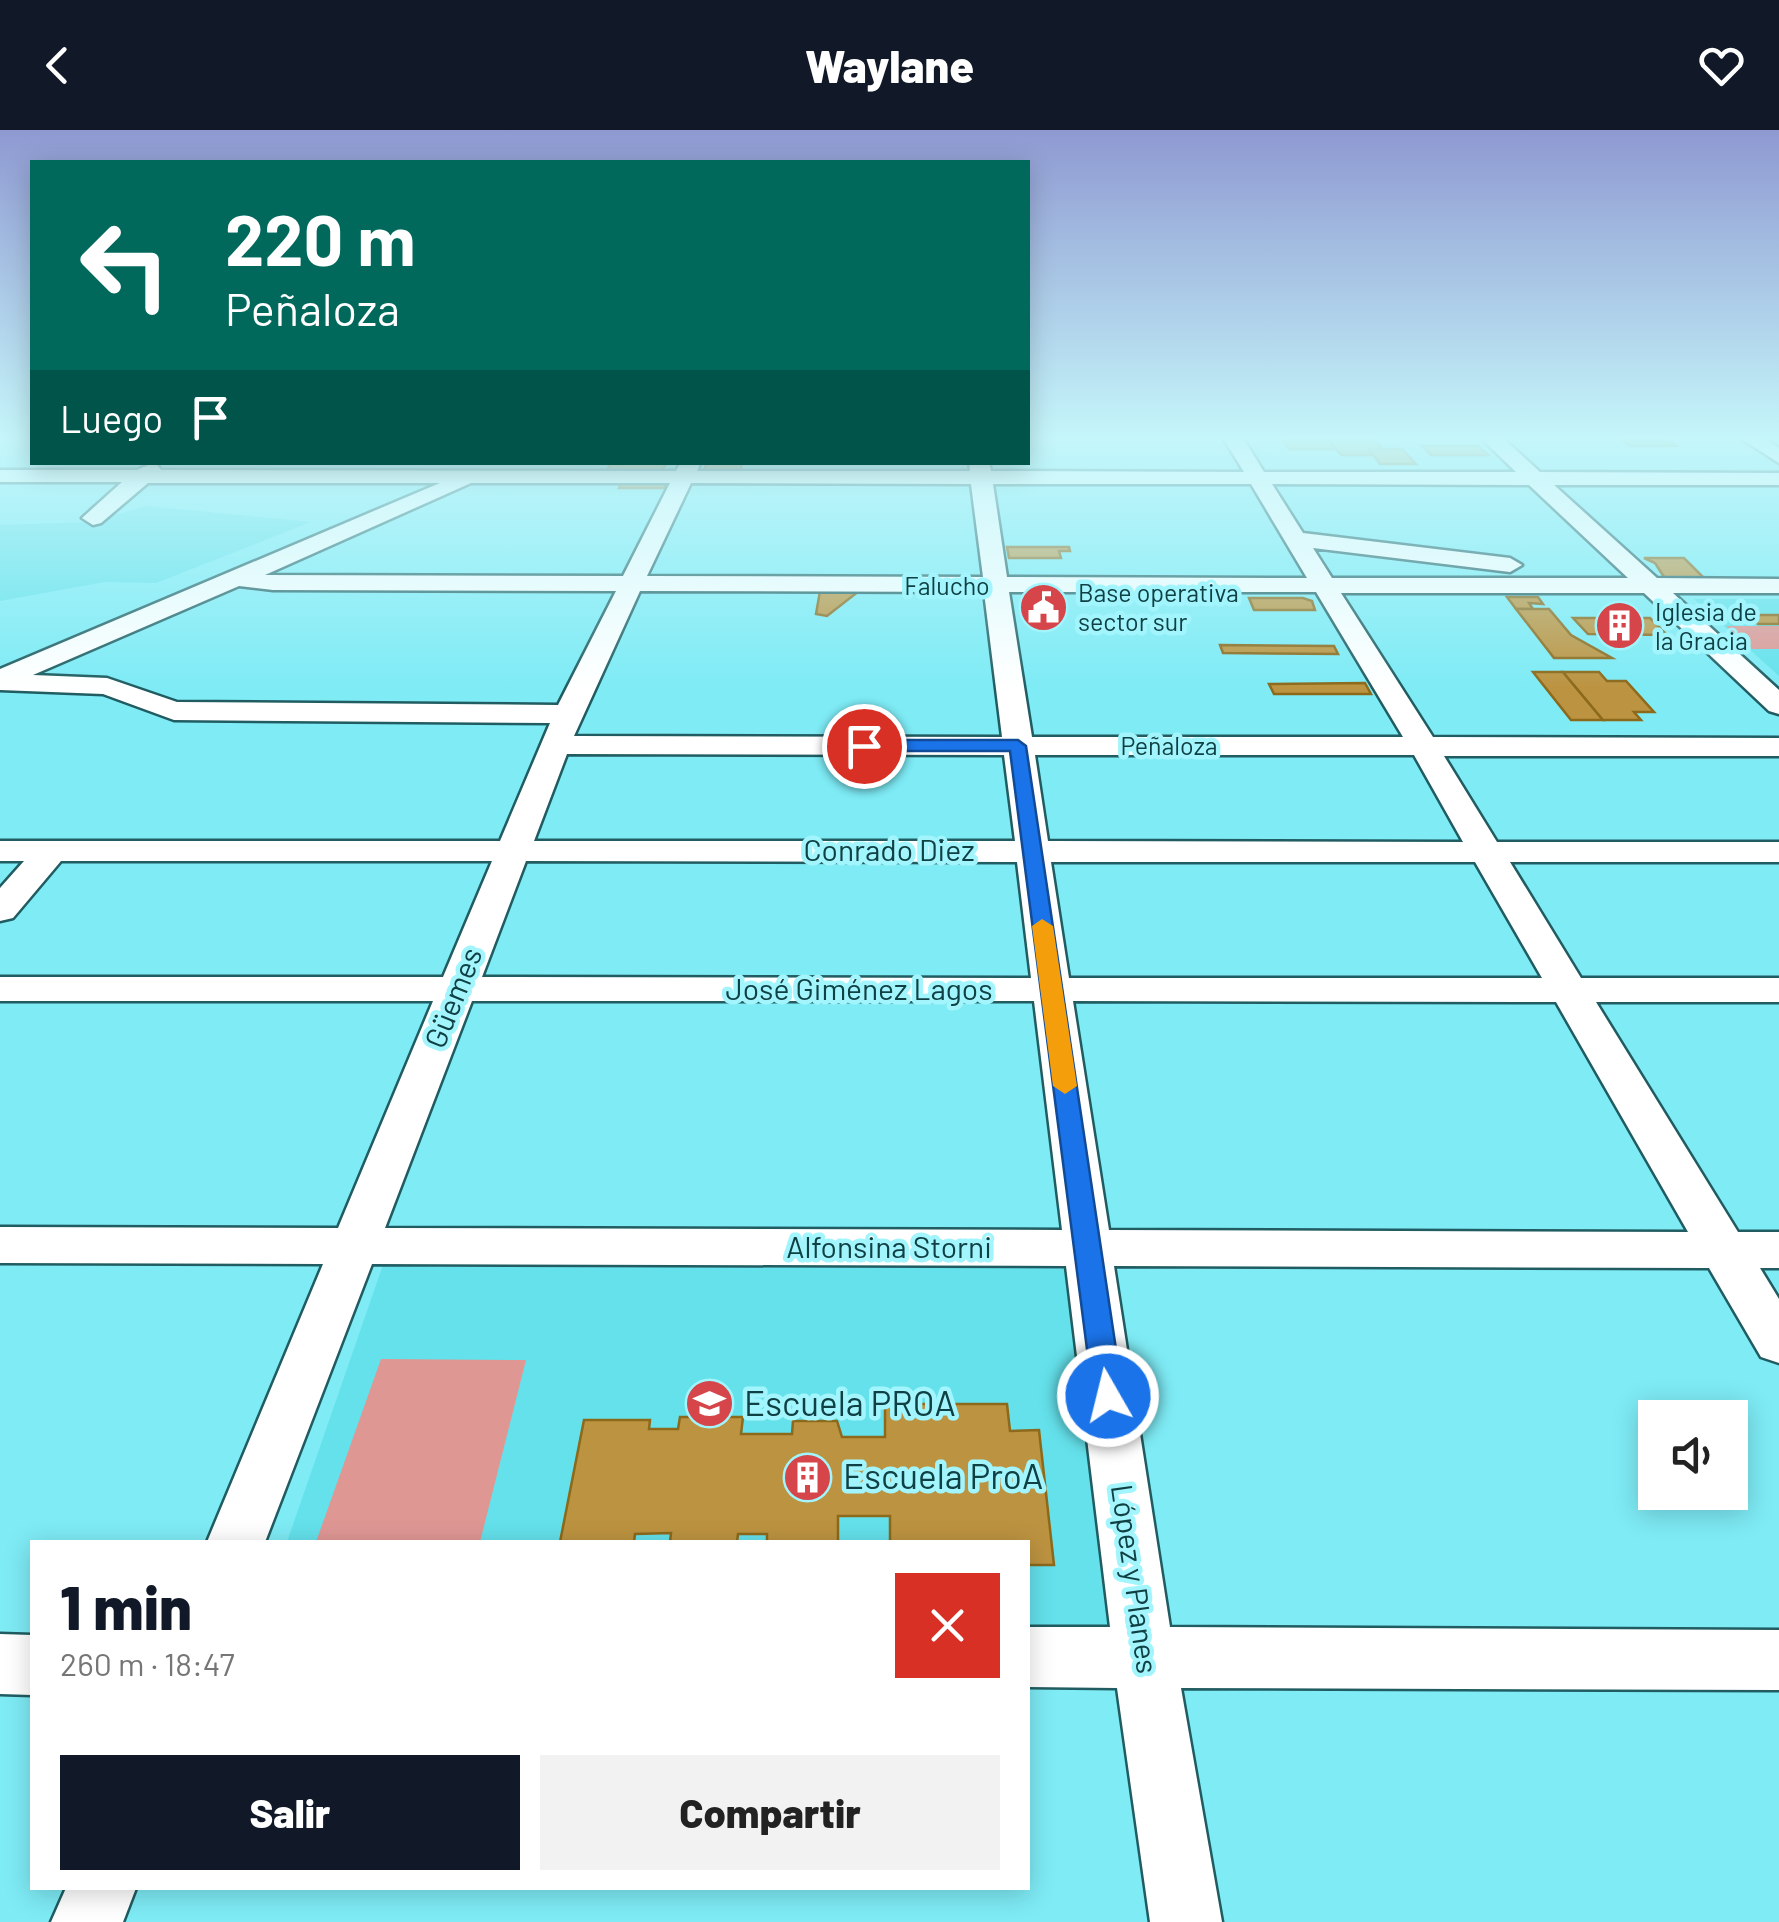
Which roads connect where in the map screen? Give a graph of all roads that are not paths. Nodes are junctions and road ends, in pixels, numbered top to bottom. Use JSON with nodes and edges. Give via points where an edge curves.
{"nodes":[{"id":1,"x":369,"y":522,"type":"edge"},
{"id":2,"x":662,"y":522,"type":"edge"},
{"id":3,"x":988,"y":522,"type":"edge"},
{"id":4,"x":1285,"y":522,"type":"edge"},
{"id":5,"x":1582,"y":522,"type":"edge"},
{"id":6,"x":1296,"y":538,"type":"junction"},
{"id":7,"x":236,"y":578,"type":"junction"},
{"id":8,"x":1647,"y":584,"type":"junction"},
{"id":9,"x":631,"y":585,"type":"junction"},
{"id":10,"x":998,"y":586,"type":"junction"},
{"id":11,"x":1325,"y":586,"type":"junction"},
{"id":12,"x":1779,"y":586,"type":"edge"},
{"id":13,"x":0,"y":680,"type":"edge"},
{"id":14,"x":1779,"y":705,"type":"edge"},
{"id":15,"x":563,"y":730,"type":"junction"},
{"id":16,"x":1018,"y":746,"type":"junction"},
{"id":17,"x":1424,"y":747,"type":"junction"},
{"id":18,"x":1779,"y":747,"type":"edge"},
{"id":19,"x":0,"y":851,"type":"edge"},
{"id":20,"x":52,"y":851,"type":"junction"},
{"id":21,"x":1032,"y":851,"type":"junction"},
{"id":22,"x":510,"y":852,"type":"junction"},
{"id":23,"x":1486,"y":852,"type":"junction"},
{"id":24,"x":1779,"y":852,"type":"edge"},
{"id":25,"x":0,"y":910,"type":"edge"},
{"id":26,"x":0,"y":989,"type":"edge"},
{"id":27,"x":1051,"y":990,"type":"junction"},
{"id":28,"x":1568,"y":990,"type":"junction"},
{"id":29,"x":1779,"y":990,"type":"edge"},
{"id":30,"x":457,"y":991,"type":"junction"},
{"id":31,"x":0,"y":1245,"type":"edge"},
{"id":32,"x":352,"y":1248,"type":"junction"},
{"id":33,"x":1087,"y":1248,"type":"junction"},
{"id":34,"x":1724,"y":1250,"type":"junction"},
{"id":35,"x":1779,"y":1250,"type":"edge"},
{"id":36,"x":1779,"y":1343,"type":"edge"},
{"id":37,"x":237,"y":1540,"type":"edge"},
{"id":38,"x":1144,"y":1656,"type":"junction"},
{"id":39,"x":1030,"y":1657,"type":"edge"},
{"id":40,"x":1779,"y":1660,"type":"edge"},
{"id":41,"x":0,"y":1664,"type":"edge"},
{"id":42,"x":30,"y":1665,"type":"edge"},
{"id":43,"x":100,"y":1890,"type":"edge"},
{"id":44,"x":87,"y":1922,"type":"edge"},
{"id":45,"x":1186,"y":1922,"type":"edge"}],
"edges":[{"from":1,"to":7,"type":"street"},
{"from":2,"to":9,"type":"street","name":"Güemes"},
{"from":3,"to":10,"type":"street","name":"López y Planes"},
{"from":4,"to":6,"type":"street"},
{"from":5,"to":8,"type":"street"},
{"from":6,"to":8,"type":"street"},
{"from":6,"to":11,"type":"street"},
{"from":7,"to":9,"type":"street","name":"Falucho"},
{"from":7,"to":13,"type":"street"},
{"from":8,"to":11,"type":"street","name":"Falucho"},
{"from":8,"to":12,"type":"street","name":"Falucho"},
{"from":8,"to":14,"type":"street"},
{"from":9,"to":10,"type":"street","name":"Falucho"},
{"from":9,"to":15,"type":"street","name":"Güemes"},
{"from":10,"to":11,"type":"street","name":"Falucho"},
{"from":10,"to":16,"type":"street","name":"López y Planes"},
{"from":11,"to":17,"type":"street"},
{"from":13,"to":15,"type":"street","name":"Peñaloza","via":[[107,686],[174,711]]},
{"from":15,"to":16,"type":"street","name":"Peñaloza"},
{"from":15,"to":22,"type":"street","name":"Güemes"},
{"from":16,"to":17,"type":"street","name":"Peñaloza"},
{"from":16,"to":21,"type":"street","name":"López y Planes"},
{"from":17,"to":18,"type":"street","name":"Peñaloza"},
{"from":17,"to":23,"type":"street"},
{"from":19,"to":20,"type":"street","name":"Conrado Diez"},
{"from":20,"to":22,"type":"street","name":"Conrado Diez"},
{"from":20,"to":25,"type":"street"},
{"from":21,"to":22,"type":"street","name":"Conrado Diez"},
{"from":21,"to":23,"type":"street","name":"Conrado Diez"},
{"from":21,"to":27,"type":"street","name":"López y Planes"},
{"from":22,"to":30,"type":"street","name":"Güemes"},
{"from":23,"to":24,"type":"street","name":"Conrado Diez"},
{"from":23,"to":28,"type":"street"},
{"from":26,"to":30,"type":"street","name":"José Giménez Lagos"},
{"from":27,"to":28,"type":"street","name":"José Giménez Lagos"},
{"from":27,"to":30,"type":"street","name":"José Giménez Lagos"},
{"from":27,"to":33,"type":"street","name":"López y Planes"},
{"from":28,"to":29,"type":"street","name":"José Giménez Lagos"},
{"from":28,"to":34,"type":"street"},
{"from":30,"to":32,"type":"street","name":"Güemes"},
{"from":31,"to":32,"type":"street","name":"Alfonsina Storni"},
{"from":32,"to":33,"type":"street","name":"Alfonsina Storni"},
{"from":32,"to":37,"type":"street","name":"Güemes"},
{"from":33,"to":34,"type":"street","name":"Alfonsina Storni"},
{"from":33,"to":38,"type":"street","name":"López y Planes"},
{"from":34,"to":35,"type":"street","name":"Alfonsina Storni"},
{"from":34,"to":36,"type":"street"},
{"from":38,"to":39,"type":"street"},
{"from":38,"to":40,"type":"street"},
{"from":38,"to":45,"type":"street","name":"López y Planes"},
{"from":41,"to":42,"type":"street"},
{"from":43,"to":44,"type":"street"}]}
